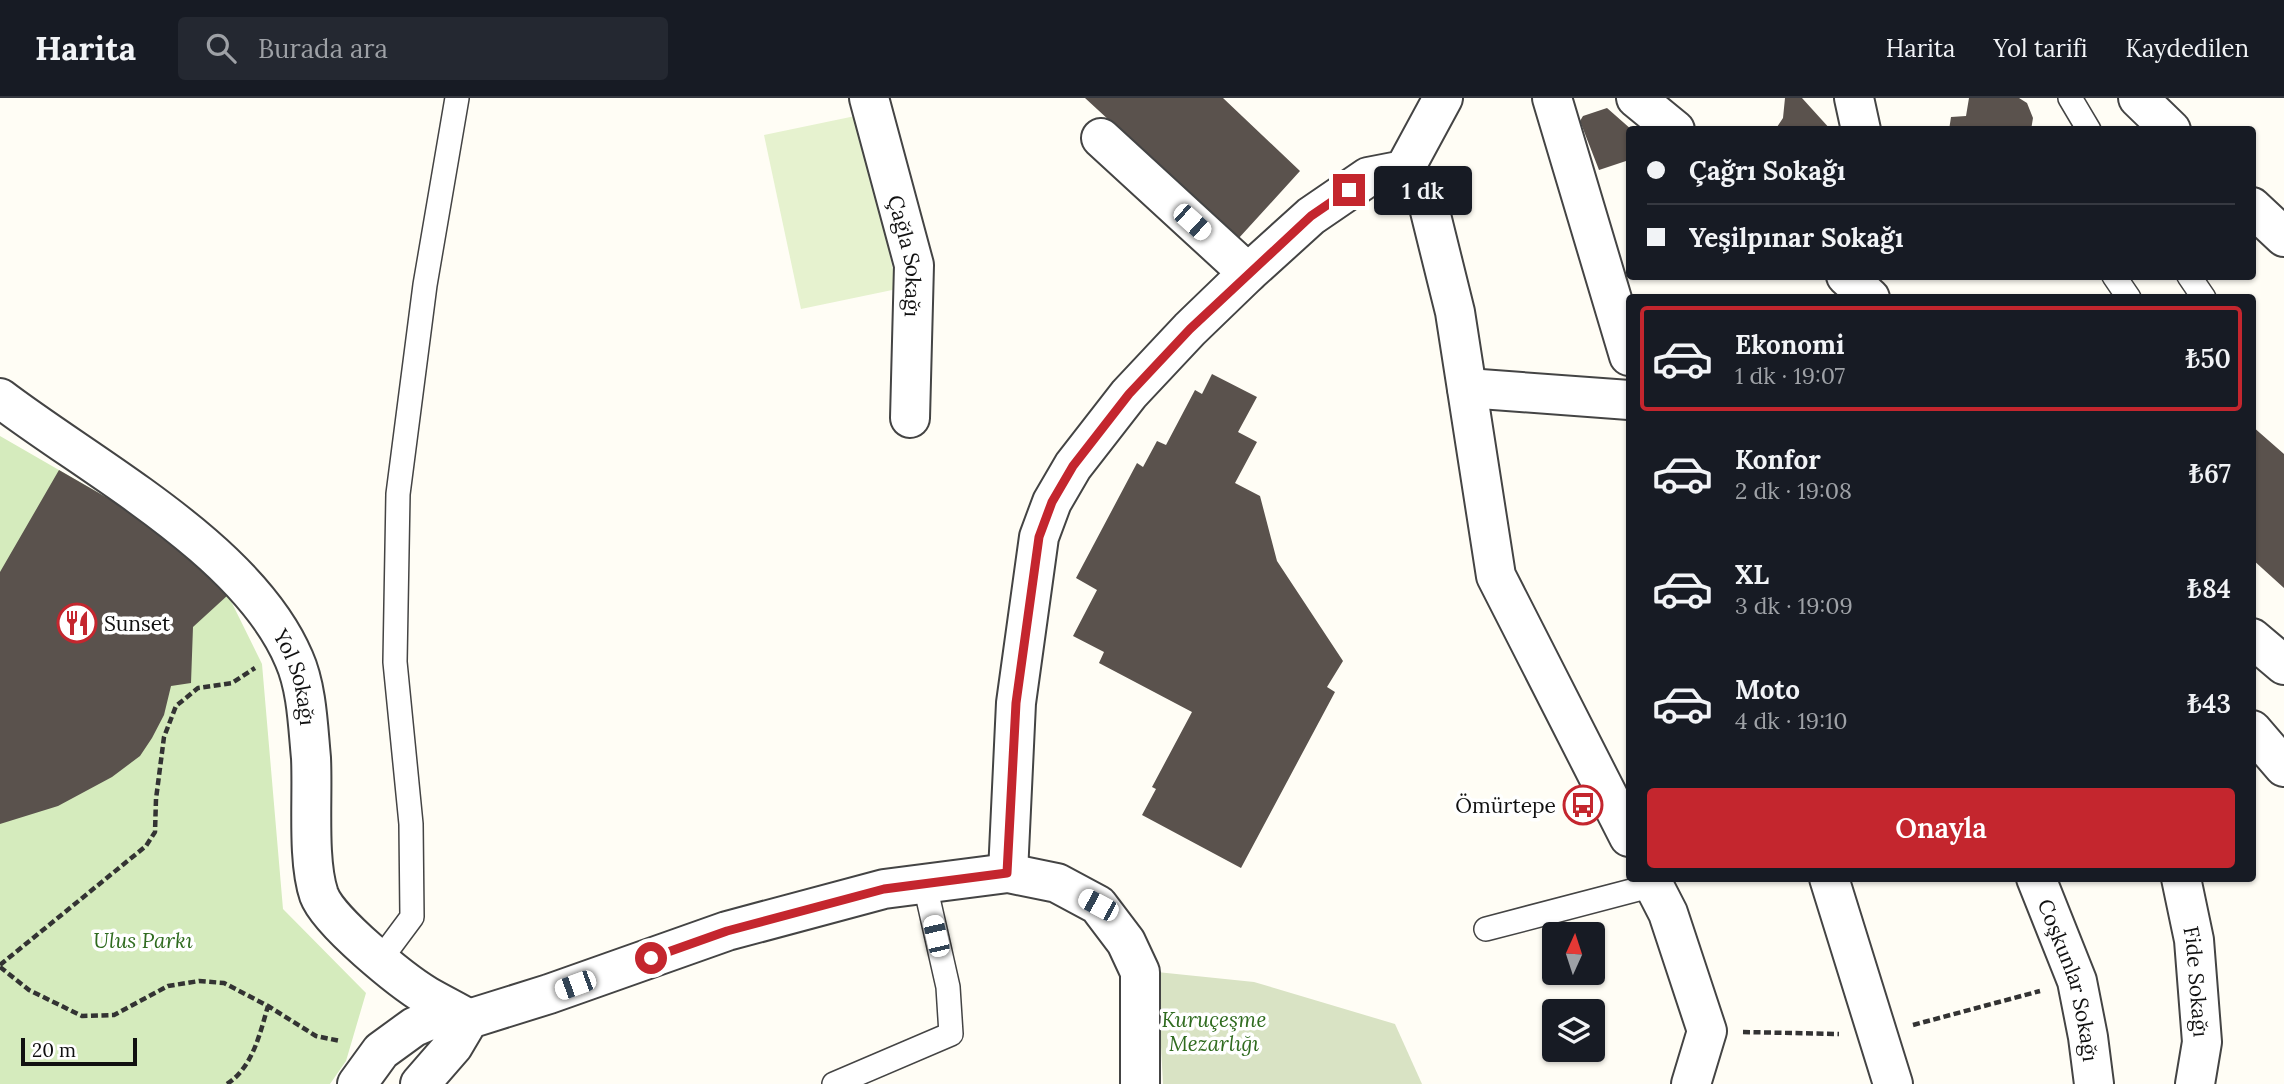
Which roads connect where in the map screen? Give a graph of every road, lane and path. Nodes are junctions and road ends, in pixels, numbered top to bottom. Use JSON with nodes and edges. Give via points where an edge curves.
{"nodes":[{"id":1,"x":457,"y":98,"type":"edge"},
{"id":2,"x":869,"y":98,"type":"edge"},
{"id":3,"x":1443,"y":98,"type":"edge"},
{"id":4,"x":1552,"y":98,"type":"edge"},
{"id":5,"x":1636,"y":98,"type":"edge"},
{"id":6,"x":1854,"y":98,"type":"edge"},
{"id":7,"x":2070,"y":98,"type":"edge"},
{"id":8,"x":2138,"y":98,"type":"edge"},
{"id":9,"x":1670,"y":126,"type":"edge"},
{"id":10,"x":1860,"y":126,"type":"edge"},
{"id":11,"x":2087,"y":126,"type":"edge"},
{"id":12,"x":2167,"y":126,"type":"edge"},
{"id":13,"x":1101,"y":138,"type":"dead end"},
{"id":14,"x":1404,"y":170,"type":"junction"},
{"id":15,"x":2256,"y":211,"type":"edge"},
{"id":16,"x":2284,"y":237,"type":"edge"},
{"id":17,"x":1248,"y":273,"type":"junction"},
{"id":18,"x":1626,"y":346,"type":"edge"},
{"id":19,"x":1467,"y":388,"type":"junction"},
{"id":20,"x":0,"y":398,"type":"edge"},
{"id":21,"x":1626,"y":400,"type":"edge"},
{"id":22,"x":910,"y":418,"type":"dead end"},
{"id":23,"x":2256,"y":642,"type":"edge"},
{"id":24,"x":262,"y":664,"type":"dead end"},
{"id":25,"x":2284,"y":666,"type":"edge"},
{"id":26,"x":2256,"y":735,"type":"edge"},
{"id":27,"x":2284,"y":767,"type":"edge"},
{"id":28,"x":1626,"y":831,"type":"edge"},
{"id":29,"x":1007,"y":873,"type":"junction"},
{"id":30,"x":1652,"y":882,"type":"edge"},
{"id":31,"x":1830,"y":882,"type":"edge"},
{"id":32,"x":2038,"y":882,"type":"edge"},
{"id":33,"x":2182,"y":882,"type":"edge"},
{"id":34,"x":925,"y":885,"type":"junction"},
{"id":35,"x":1486,"y":929,"type":"dead end"},
{"id":36,"x":380,"y":960,"type":"junction"},
{"id":37,"x":0,"y":966,"type":"edge"},
{"id":38,"x":2077,"y":981,"type":"junction"},
{"id":39,"x":268,"y":1006,"type":"junction"},
{"id":40,"x":469,"y":1019,"type":"junction"},
{"id":41,"x":1707,"y":1031,"type":"junction"},
{"id":42,"x":1878,"y":1034,"type":"junction"},
{"id":43,"x":381,"y":1051,"type":"junction"},
{"id":44,"x":233,"y":1082,"type":"edge"},
{"id":45,"x":227,"y":1084,"type":"edge"},
{"id":46,"x":357,"y":1084,"type":"edge"},
{"id":47,"x":420,"y":1084,"type":"edge"},
{"id":48,"x":834,"y":1084,"type":"edge"},
{"id":49,"x":1140,"y":1084,"type":"edge"},
{"id":50,"x":1690,"y":1084,"type":"edge"},
{"id":51,"x":1893,"y":1084,"type":"edge"},
{"id":52,"x":2094,"y":1084,"type":"edge"},
{"id":53,"x":2195,"y":1084,"type":"edge"}],
"edges":[{"from":1,"to":36,"type":"lane","via":[[425,285],[398,494],[394,662],[411,824],[412,917]]},
{"from":2,"to":22,"type":"street","name":"Çağla Sokağı","via":[[914,265]]},
{"from":3,"to":14,"type":"street"},
{"from":4,"to":18,"type":"street"},
{"from":5,"to":9,"type":"street"},
{"from":6,"to":10,"type":"street"},
{"from":7,"to":11,"type":"lane"},
{"from":8,"to":12,"type":"street"},
{"from":13,"to":17,"type":"street"},
{"from":14,"to":17,"type":"street","via":[[1368,177],[1311,216]]},
{"from":14,"to":19,"type":"street","via":[[1426,195],[1455,312]]},
{"from":15,"to":16,"type":"street"},
{"from":17,"to":29,"type":"street","via":[[1129,394],[1073,466],[1052,502],[1039,537],[1016,703]]},
{"from":19,"to":21,"type":"street"},
{"from":19,"to":28,"type":"street","via":[[1496,576]]},
{"from":20,"to":36,"type":"street","name":"Yol Sokağı","via":[[148,502],[216,558],[265,609],[295,660],[307,714],[314,863],[320,897],[340,924]]},
{"from":23,"to":25,"type":"street"},
{"from":24,"to":37,"type":"path","via":[[232,683],[198,688],[176,706],[164,737],[155,832],[146,846]]},
{"from":26,"to":27,"type":"street"},
{"from":29,"to":34,"type":"street"},
{"from":29,"to":49,"type":"street","via":[[1057,883],[1098,905],[1126,942],[1140,972]]},
{"from":30,"to":35,"type":"lane"},
{"from":30,"to":41,"type":"street","via":[[1668,913]]},
{"from":31,"to":42,"type":"street"},
{"from":32,"to":38,"type":"street","name":"Coşkunlar Sokağı"},
{"from":33,"to":53,"type":"street","name":"Fide Sokağı","via":[[2194,940],[2202,1042]]},
{"from":34,"to":40,"type":"street","via":[[884,889],[727,931]]},
{"from":34,"to":48,"type":"lane","via":[[948,987],[951,1034]]},
{"from":36,"to":40,"type":"street","name":"Yol Sokağı","via":[[425,995]]},
{"from":37,"to":39,"type":"path","via":[[29,990],[82,1016],[114,1015],[168,986],[199,981],[224,983]]},
{"from":38,"to":42,"type":"path"},
{"from":38,"to":52,"type":"street","name":"Coşkunlar Sokağı"},
{"from":39,"to":43,"type":"path","via":[[316,1035]]},
{"from":39,"to":44,"type":"path","via":[[254,1053]]},
{"from":40,"to":43,"type":"street","via":[[435,1018]]},
{"from":40,"to":47,"type":"street"},
{"from":41,"to":42,"type":"path"},
{"from":41,"to":50,"type":"street"},
{"from":42,"to":51,"type":"street"},
{"from":43,"to":46,"type":"street"},
{"from":44,"to":45,"type":"path"}]}
